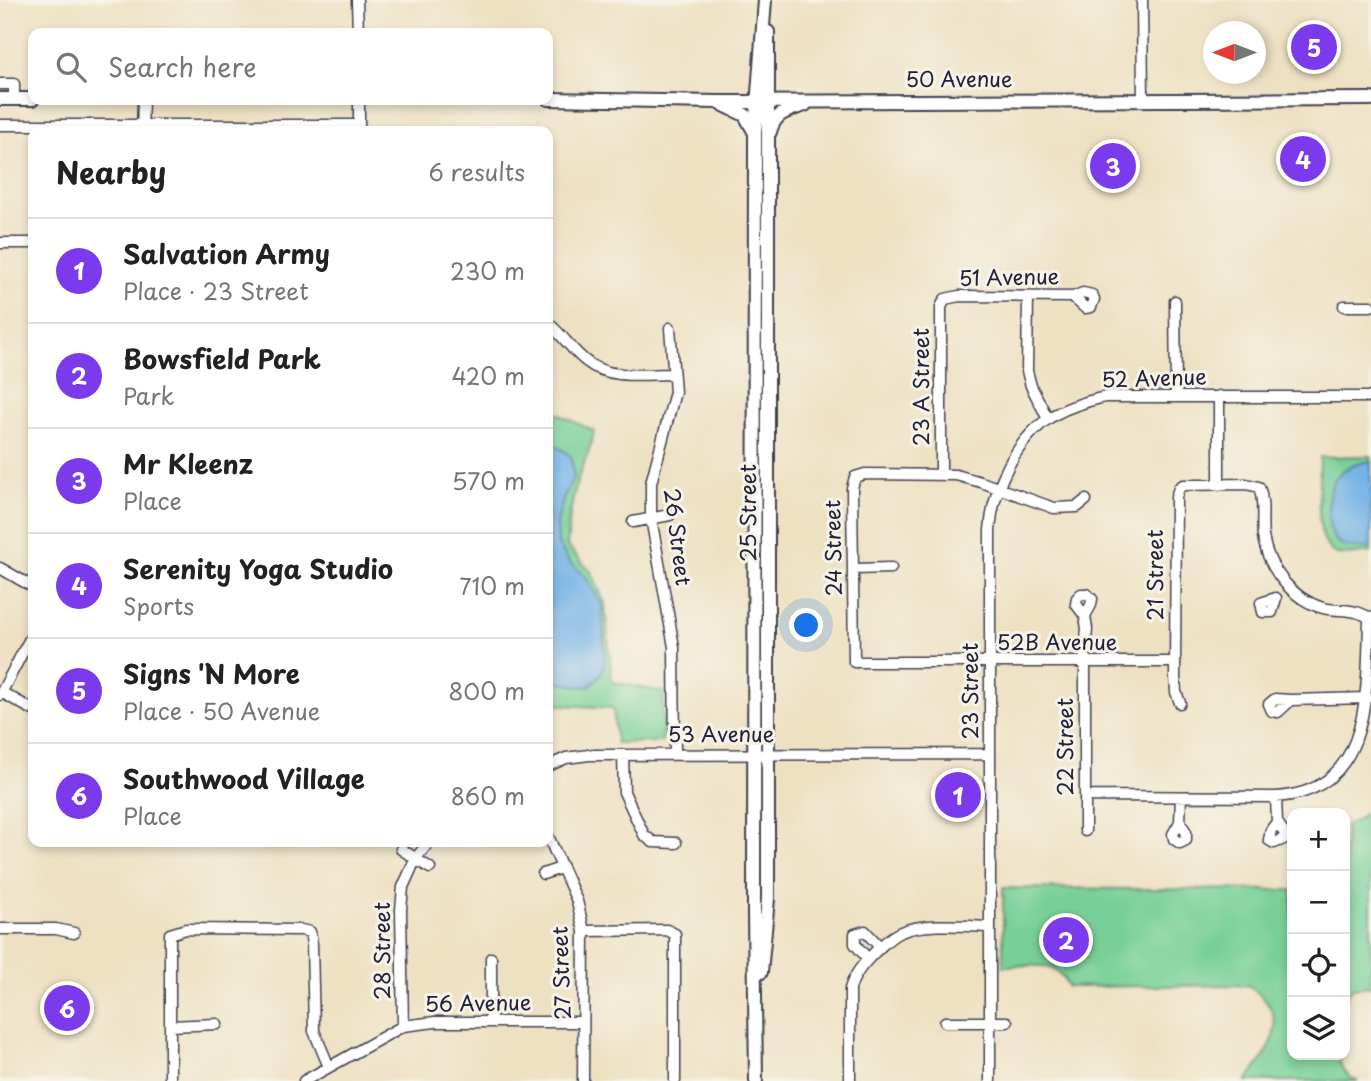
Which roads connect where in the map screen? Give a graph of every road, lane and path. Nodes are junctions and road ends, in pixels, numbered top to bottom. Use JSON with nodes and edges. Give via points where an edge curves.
{"nodes":[{"id":1,"x":357,"y":0,"type":"edge"},
{"id":2,"x":765,"y":0,"type":"edge"},
{"id":3,"x":1142,"y":0,"type":"edge"},
{"id":4,"x":358,"y":28,"type":"edge"},
{"id":5,"x":0,"y":83,"type":"edge"},
{"id":6,"x":0,"y":99,"type":"edge"},
{"id":7,"x":14,"y":99,"type":"junction"},
{"id":8,"x":28,"y":99,"type":"edge"},
{"id":9,"x":553,"y":99,"type":"edge"},
{"id":10,"x":1143,"y":99,"type":"junction"},
{"id":11,"x":1371,"y":99,"type":"edge"},
{"id":12,"x":762,"y":101,"type":"junction"},
{"id":13,"x":819,"y":101,"type":"junction"},
{"id":14,"x":717,"y":102,"type":"junction"},
{"id":15,"x":143,"y":105,"type":"edge"},
{"id":16,"x":359,"y":105,"type":"edge"},
{"id":17,"x":0,"y":125,"type":"edge"},
{"id":18,"x":47,"y":126,"type":"edge"},
{"id":19,"x":142,"y":126,"type":"edge"},
{"id":20,"x":359,"y":126,"type":"edge"},
{"id":21,"x":755,"y":133,"type":"junction"},
{"id":22,"x":768,"y":139,"type":"junction"},
{"id":23,"x":0,"y":243,"type":"edge"},
{"id":24,"x":28,"y":243,"type":"edge"},
{"id":25,"x":1028,"y":297,"type":"junction"},
{"id":26,"x":1073,"y":297,"type":"dead end"},
{"id":27,"x":945,"y":299,"type":"joint"},
{"id":28,"x":1175,"y":301,"type":"dead end"},
{"id":29,"x":1344,"y":306,"type":"dead end"},
{"id":30,"x":1371,"y":306,"type":"edge"},
{"id":31,"x":553,"y":325,"type":"edge"},
{"id":32,"x":670,"y":328,"type":"dead end"},
{"id":33,"x":673,"y":374,"type":"junction"},
{"id":34,"x":1176,"y":395,"type":"junction"},
{"id":35,"x":1219,"y":396,"type":"junction"},
{"id":36,"x":1371,"y":397,"type":"edge"},
{"id":37,"x":1048,"y":419,"type":"junction"},
{"id":38,"x":942,"y":475,"type":"junction"},
{"id":39,"x":1219,"y":485,"type":"junction"},
{"id":40,"x":998,"y":488,"type":"junction"},
{"id":41,"x":1086,"y":500,"type":"dead end"},
{"id":42,"x":670,"y":515,"type":"dead end"},
{"id":43,"x":651,"y":518,"type":"junction"},
{"id":44,"x":633,"y":522,"type":"dead end"},
{"id":45,"x":0,"y":568,"type":"edge"},
{"id":46,"x":891,"y":568,"type":"dead end"},
{"id":47,"x":854,"y":569,"type":"junction"},
{"id":48,"x":28,"y":584,"type":"edge"},
{"id":49,"x":1288,"y":587,"type":"junction"},
{"id":50,"x":1276,"y":598,"type":"dead end"},
{"id":51,"x":1370,"y":618,"type":"edge"},
{"id":52,"x":1085,"y":620,"type":"dead end"},
{"id":53,"x":28,"y":642,"type":"edge"},
{"id":54,"x":854,"y":662,"type":"joint"},
{"id":55,"x":990,"y":662,"type":"junction"},
{"id":56,"x":1085,"y":662,"type":"junction"},
{"id":57,"x":1175,"y":662,"type":"junction"},
{"id":58,"x":0,"y":694,"type":"edge"},
{"id":59,"x":1367,"y":698,"type":"junction"},
{"id":60,"x":1291,"y":700,"type":"dead end"},
{"id":61,"x":1180,"y":703,"type":"dead end"},
{"id":62,"x":28,"y":708,"type":"edge"},
{"id":63,"x":762,"y":753,"type":"junction"},
{"id":64,"x":675,"y":754,"type":"junction"},
{"id":65,"x":990,"y":754,"type":"junction"},
{"id":66,"x":623,"y":755,"type":"junction"},
{"id":67,"x":553,"y":764,"type":"edge"},
{"id":68,"x":1086,"y":796,"type":"junction"},
{"id":69,"x":1181,"y":797,"type":"junction"},
{"id":70,"x":1282,"y":797,"type":"junction"},
{"id":71,"x":1180,"y":822,"type":"dead end"},
{"id":72,"x":1277,"y":822,"type":"dead end"},
{"id":73,"x":1085,"y":831,"type":"dead end"},
{"id":74,"x":676,"y":843,"type":"dead end"},
{"id":75,"x":425,"y":847,"type":"edge"},
{"id":76,"x":553,"y":847,"type":"edge"},
{"id":77,"x":401,"y":849,"type":"dead end"},
{"id":78,"x":416,"y":859,"type":"junction"},
{"id":79,"x":430,"y":867,"type":"dead end"},
{"id":80,"x":561,"y":867,"type":"junction"},
{"id":81,"x":543,"y":874,"type":"dead end"},
{"id":82,"x":990,"y":927,"type":"junction"},
{"id":83,"x":0,"y":929,"type":"edge"},
{"id":84,"x":583,"y":931,"type":"junction"},
{"id":85,"x":74,"y":933,"type":"dead end"},
{"id":86,"x":880,"y":947,"type":"junction"},
{"id":87,"x":491,"y":958,"type":"dead end"},
{"id":88,"x":868,"y":959,"type":"junction"},
{"id":89,"x":491,"y":1021,"type":"junction"},
{"id":90,"x":583,"y":1022,"type":"junction"},
{"id":91,"x":945,"y":1022,"type":"dead end"},
{"id":92,"x":990,"y":1022,"type":"junction"},
{"id":93,"x":1007,"y":1022,"type":"dead end"},
{"id":94,"x":217,"y":1024,"type":"dead end"},
{"id":95,"x":170,"y":1026,"type":"junction"},
{"id":96,"x":403,"y":1026,"type":"junction"},
{"id":97,"x":329,"y":1067,"type":"junction"},
{"id":98,"x":170,"y":1081,"type":"edge"},
{"id":99,"x":304,"y":1081,"type":"edge"},
{"id":100,"x":583,"y":1081,"type":"edge"},
{"id":101,"x":675,"y":1081,"type":"edge"},
{"id":102,"x":756,"y":1081,"type":"edge"},
{"id":103,"x":849,"y":1081,"type":"edge"},
{"id":104,"x":990,"y":1081,"type":"edge"}],
"edges":[{"from":1,"to":4,"type":"street"},
{"from":2,"to":12,"type":"main road","name":"25 Street","via":[[769,46]]},
{"from":3,"to":10,"type":"street"},
{"from":5,"to":7,"type":"street","via":[[14,84]]},
{"from":6,"to":7,"type":"main road"},
{"from":7,"to":8,"type":"main road"},
{"from":9,"to":14,"type":"main road","name":"50 Avenue"},
{"from":10,"to":11,"type":"main road","name":"50 Avenue"},
{"from":10,"to":13,"type":"main road","name":"50 Avenue"},
{"from":12,"to":13,"type":"main road","name":"50 Avenue"},
{"from":12,"to":14,"type":"main road","name":"50 Avenue"},
{"from":12,"to":21,"type":"main road","name":"25 Street"},
{"from":12,"to":22,"type":"main road","name":"25 Street"},
{"from":13,"to":22,"type":"main road","via":[[780,113]]},
{"from":14,"to":21,"type":"main road","via":[[745,115]]},
{"from":15,"to":19,"type":"street"},
{"from":16,"to":20,"type":"street"},
{"from":17,"to":18,"type":"street"},
{"from":21,"to":63,"type":"main road","name":"25 Street"},
{"from":22,"to":63,"type":"main road","name":"25 Street"},
{"from":23,"to":24,"type":"street"},
{"from":25,"to":26,"type":"street","name":"51 Avenue"},
{"from":25,"to":27,"type":"street","name":"51 Avenue"},
{"from":25,"to":37,"type":"street","via":[[1027,371]]},
{"from":27,"to":38,"type":"street","name":"23 A Street","via":[[941,307]]},
{"from":28,"to":34,"type":"street"},
{"from":29,"to":30,"type":"street"},
{"from":31,"to":33,"type":"street","via":[[566,331],[589,365],[606,372]]},
{"from":32,"to":33,"type":"street","name":"26 Street"},
{"from":33,"to":43,"type":"street","name":"26 Street","via":[[671,412],[653,469]]},
{"from":34,"to":35,"type":"street","name":"52 Avenue"},
{"from":34,"to":37,"type":"street","name":"52 Avenue","via":[[1105,397]]},
{"from":35,"to":36,"type":"street","name":"52 Avenue"},
{"from":35,"to":39,"type":"street"},
{"from":37,"to":40,"type":"street","name":"52 Avenue","via":[[1017,451]]},
{"from":38,"to":40,"type":"street"},
{"from":38,"to":47,"type":"street","name":"24 Street","via":[[855,477]]},
{"from":39,"to":49,"type":"street","via":[[1259,487],[1266,549]]},
{"from":39,"to":57,"type":"street","name":"21 Street","via":[[1183,485],[1175,497]]},
{"from":40,"to":41,"type":"street","via":[[1054,508],[1077,507]]},
{"from":40,"to":55,"type":"street","name":"23 Street","via":[[990,530]]},
{"from":42,"to":43,"type":"street"},
{"from":43,"to":44,"type":"street"},
{"from":43,"to":64,"type":"street","name":"26 Street","via":[[674,647]]},
{"from":45,"to":48,"type":"street"},
{"from":46,"to":47,"type":"street"},
{"from":47,"to":54,"type":"street","name":"24 Street"},
{"from":49,"to":50,"type":"street"},
{"from":49,"to":51,"type":"street","via":[[1312,604]]},
{"from":51,"to":59,"type":"street"},
{"from":52,"to":56,"type":"street","name":"22 Street"},
{"from":53,"to":58,"type":"street"},
{"from":54,"to":55,"type":"street","name":"52B Avenue"},
{"from":55,"to":56,"type":"street","name":"52B Avenue"},
{"from":55,"to":65,"type":"street","name":"23 Street"},
{"from":56,"to":57,"type":"street","name":"52B Avenue"},
{"from":56,"to":68,"type":"street","name":"22 Street"},
{"from":57,"to":61,"type":"street","name":"21 Street"},
{"from":58,"to":62,"type":"street"},
{"from":59,"to":60,"type":"street"},
{"from":59,"to":70,"type":"street","via":[[1364,735],[1348,765],[1325,785]]},
{"from":63,"to":64,"type":"street","name":"53 Avenue"},
{"from":63,"to":65,"type":"street","name":"53 Avenue"},
{"from":63,"to":102,"type":"main road","name":"25 Street","via":[[768,899],[755,1024]]},
{"from":64,"to":66,"type":"street","name":"53 Avenue"},
{"from":65,"to":82,"type":"street","name":"23 Street"},
{"from":66,"to":67,"type":"street","name":"53 Avenue","via":[[578,756]]},
{"from":66,"to":74,"type":"street","via":[[624,792],[644,835],[653,842]]},
{"from":68,"to":69,"type":"street"},
{"from":68,"to":73,"type":"street","name":"22 Street"},
{"from":69,"to":70,"type":"street"},
{"from":69,"to":71,"type":"street"},
{"from":70,"to":72,"type":"street"},
{"from":75,"to":78,"type":"street","name":"28 Street"},
{"from":76,"to":80,"type":"street","name":"27 Street"},
{"from":77,"to":78,"type":"street"},
{"from":78,"to":79,"type":"street"},
{"from":78,"to":96,"type":"street","name":"28 Street","via":[[403,887],[401,910]]},
{"from":80,"to":81,"type":"street"},
{"from":80,"to":84,"type":"street","name":"27 Street","via":[[577,901]]},
{"from":82,"to":86,"type":"street","via":[[913,928],[897,933]]},
{"from":82,"to":92,"type":"street","name":"23 Street"},
{"from":83,"to":85,"type":"street"},
{"from":84,"to":90,"type":"street","name":"27 Street"},
{"from":84,"to":101,"type":"street","via":[[667,930],[675,934]]},
{"from":86,"to":88,"type":"street"},
{"from":86,"to":88,"type":"street","via":[[865,931],[855,933],[855,944]]},
{"from":87,"to":89,"type":"street"},
{"from":88,"to":103,"type":"street","via":[[852,983]]},
{"from":89,"to":90,"type":"street","name":"56 Avenue"},
{"from":89,"to":96,"type":"street","name":"56 Avenue"},
{"from":90,"to":100,"type":"street","name":"27 Street"},
{"from":91,"to":92,"type":"street"},
{"from":92,"to":93,"type":"street"},
{"from":92,"to":104,"type":"street","name":"23 Street"},
{"from":94,"to":95,"type":"street"},
{"from":95,"to":97,"type":"street","via":[[170,934],[186,929],[310,932],[314,1031]]},
{"from":95,"to":98,"type":"street"},
{"from":96,"to":97,"type":"street","name":"56 Avenue"},
{"from":97,"to":99,"type":"street","name":"56 Avenue"}]}
